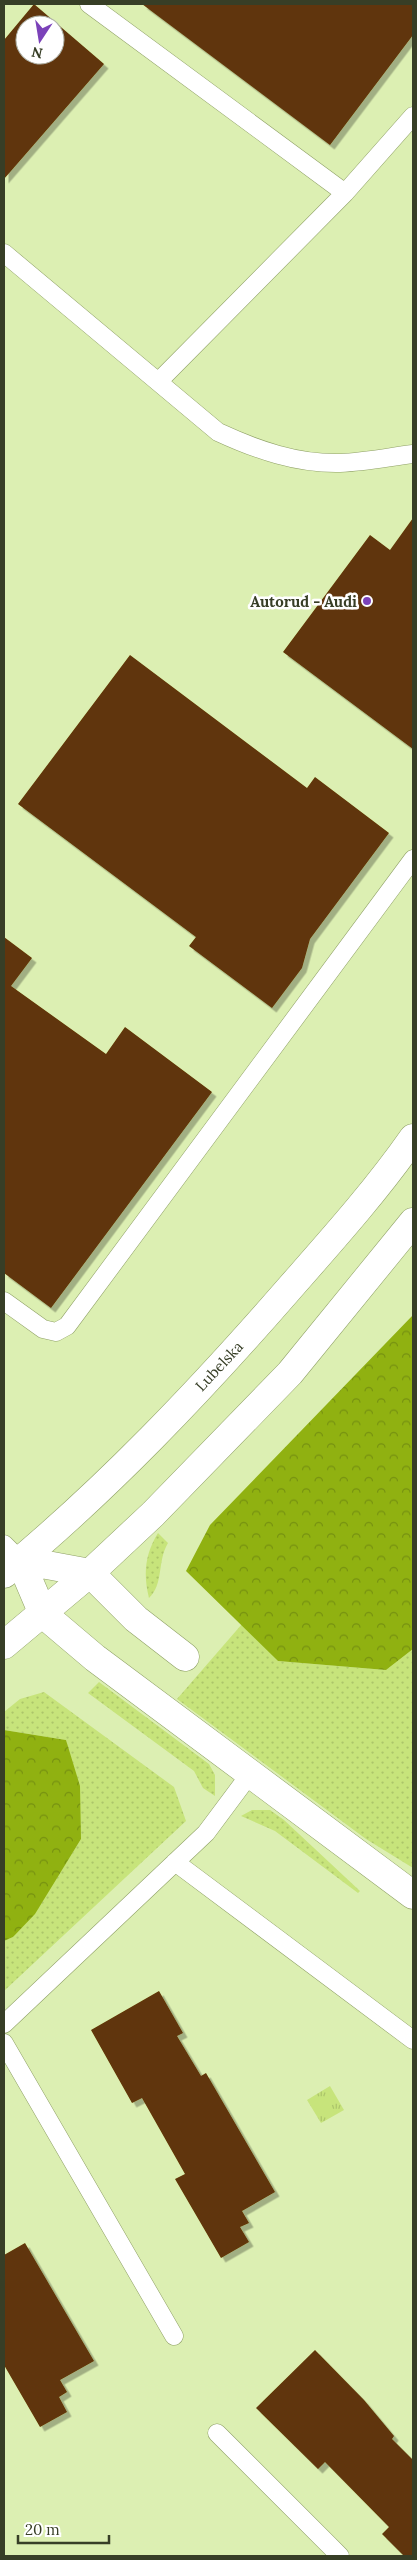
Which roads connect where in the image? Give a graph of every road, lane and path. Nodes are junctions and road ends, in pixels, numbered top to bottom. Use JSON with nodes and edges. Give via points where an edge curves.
{"nodes":[{"id":1,"x":89,"y":4,"type":"edge"},
{"id":2,"x":413,"y":116,"type":"edge"},
{"id":3,"x":345,"y":193,"type":"junction"},
{"id":4,"x":4,"y":253,"type":"edge"},
{"id":5,"x":158,"y":382,"type":"junction"},
{"id":6,"x":413,"y":454,"type":"edge"},
{"id":7,"x":413,"y":859,"type":"edge"},
{"id":8,"x":413,"y":1138,"type":"edge"},
{"id":9,"x":413,"y":1222,"type":"edge"},
{"id":10,"x":4,"y":1301,"type":"edge"},
{"id":11,"x":9,"y":1559,"type":"edge"},
{"id":12,"x":90,"y":1572,"type":"junction"},
{"id":13,"x":43,"y":1614,"type":"junction"},
{"id":14,"x":4,"y":1645,"type":"edge"},
{"id":15,"x":185,"y":1657,"type":"dead end"},
{"id":16,"x":250,"y":1774,"type":"junction"},
{"id":17,"x":175,"y":1862,"type":"junction"},
{"id":18,"x":413,"y":1895,"type":"edge"},
{"id":19,"x":4,"y":2024,"type":"edge"},
{"id":20,"x":413,"y":2040,"type":"edge"},
{"id":21,"x":4,"y":2043,"type":"edge"},
{"id":22,"x":174,"y":2336,"type":"dead end"},
{"id":23,"x":217,"y":2432,"type":"dead end"},
{"id":24,"x":340,"y":2556,"type":"edge"}],
"edges":[{"from":1,"to":3,"type":"lane"},
{"from":2,"to":3,"type":"lane"},
{"from":3,"to":5,"type":"lane"},
{"from":4,"to":5,"type":"lane"},
{"from":5,"to":6,"type":"lane","via":[[218,432],[261,450],[293,459],[340,463]]},
{"from":7,"to":10,"type":"lane","via":[[67,1326],[56,1332],[42,1330]]},
{"from":8,"to":11,"type":"main road","name":"Lubelska","via":[[318,1256],[208,1379],[106,1481]]},
{"from":9,"to":12,"type":"main road","via":[[290,1373],[168,1500]]},
{"from":11,"to":12,"type":"main road"},
{"from":11,"to":13,"type":"main road"},
{"from":12,"to":13,"type":"main road"},
{"from":12,"to":15,"type":"main road","via":[[136,1619]]},
{"from":13,"to":14,"type":"main road"},
{"from":13,"to":16,"type":"main road","via":[[95,1658]]},
{"from":16,"to":17,"type":"lane","via":[[206,1833]]},
{"from":16,"to":18,"type":"main road"},
{"from":17,"to":19,"type":"lane"},
{"from":17,"to":20,"type":"lane"},
{"from":21,"to":22,"type":"lane"},
{"from":23,"to":24,"type":"lane"}]}
